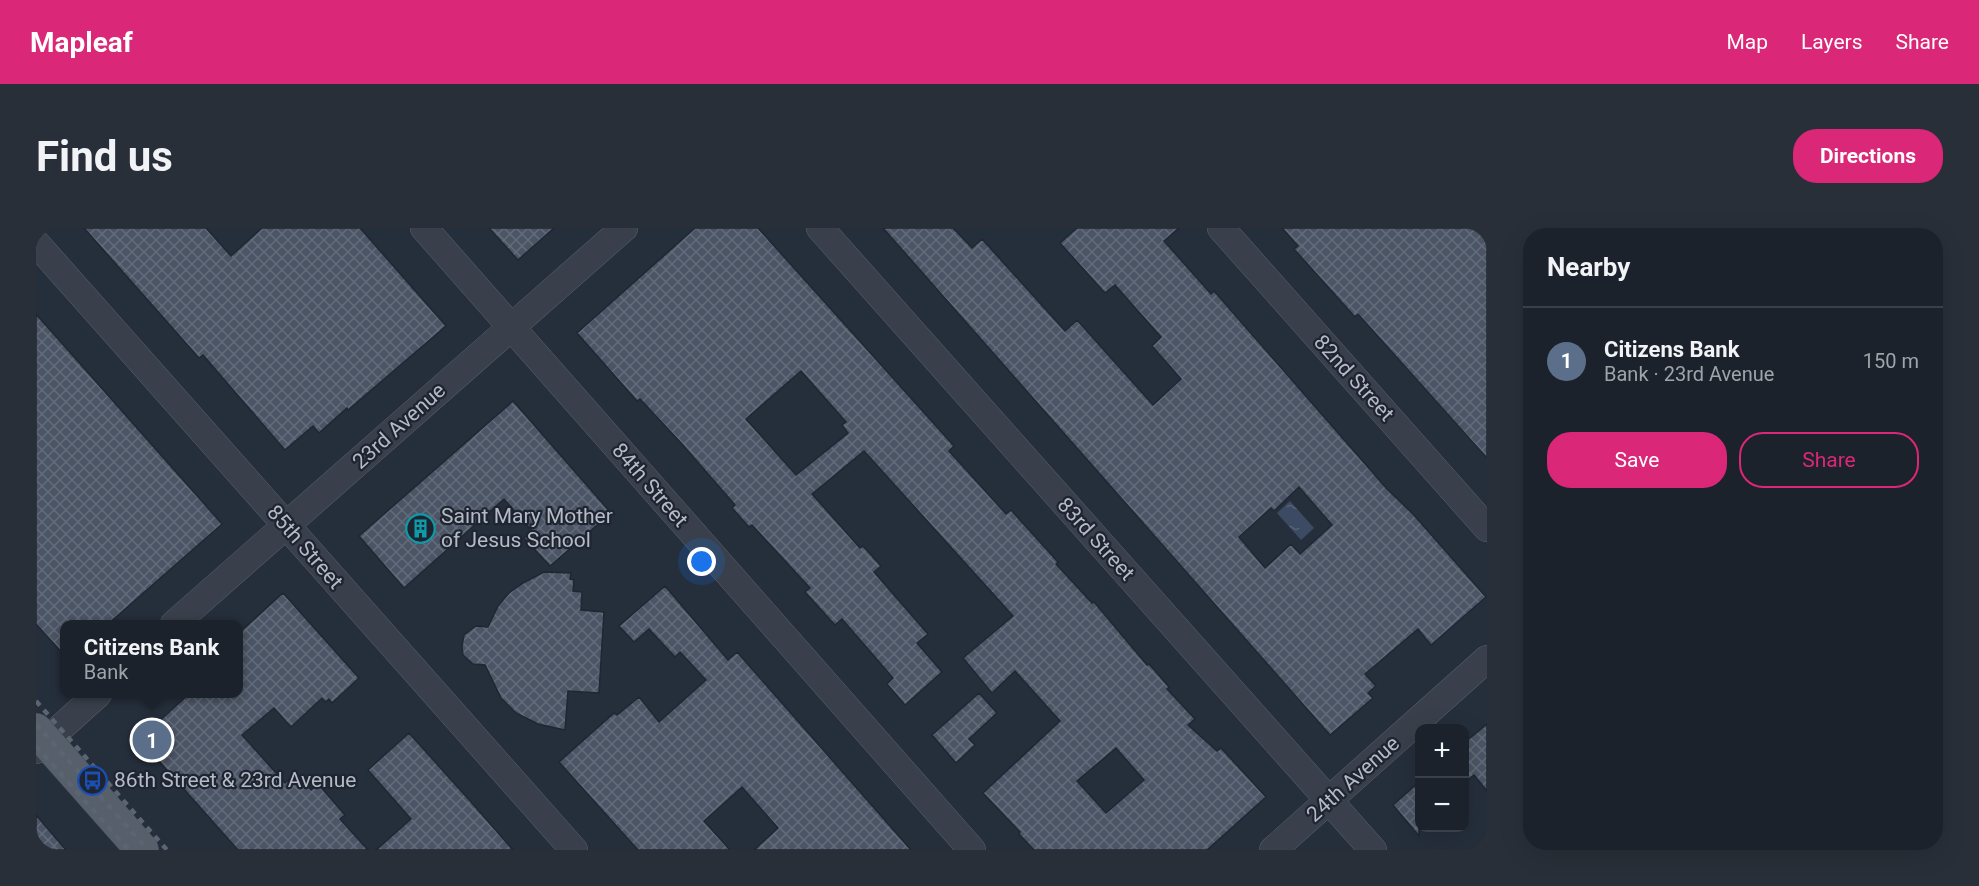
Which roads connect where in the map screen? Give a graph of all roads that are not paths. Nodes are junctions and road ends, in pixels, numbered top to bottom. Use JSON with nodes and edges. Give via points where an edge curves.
{"nodes":[{"id":1,"x":424,"y":228,"type":"edge"},
{"id":2,"x":624,"y":228,"type":"edge"},
{"id":3,"x":820,"y":228,"type":"edge"},
{"id":4,"x":1221,"y":228,"type":"edge"},
{"id":5,"x":36,"y":243,"type":"edge"},
{"id":6,"x":512,"y":327,"type":"junction"},
{"id":7,"x":286,"y":526,"type":"junction"},
{"id":8,"x":1487,"y":528,"type":"edge"},
{"id":9,"x":179,"y":620,"type":"edge"},
{"id":10,"x":1487,"y":659,"type":"edge"},
{"id":11,"x":92,"y":698,"type":"edge"},
{"id":12,"x":39,"y":740,"type":"edge"},
{"id":13,"x":1328,"y":801,"type":"junction"},
{"id":14,"x":141,"y":850,"type":"edge"},
{"id":15,"x":574,"y":850,"type":"edge"},
{"id":16,"x":972,"y":850,"type":"edge"},
{"id":17,"x":1273,"y":850,"type":"edge"},
{"id":18,"x":1373,"y":850,"type":"edge"}],
"edges":[{"from":1,"to":6,"type":"street","name":"84th Street"},
{"from":2,"to":6,"type":"street","name":"23rd Avenue"},
{"from":3,"to":13,"type":"street","name":"83rd Street"},
{"from":4,"to":8,"type":"street","name":"82nd Street"},
{"from":5,"to":7,"type":"street","name":"85th Street"},
{"from":6,"to":7,"type":"street","name":"23rd Avenue"},
{"from":6,"to":16,"type":"street","name":"84th Street"},
{"from":7,"to":9,"type":"street","name":"23rd Avenue"},
{"from":7,"to":15,"type":"street","name":"85th Street"},
{"from":10,"to":13,"type":"street","name":"24th Avenue"},
{"from":11,"to":12,"type":"street"},
{"from":12,"to":14,"type":"main road"},
{"from":13,"to":17,"type":"street","name":"24th Avenue"},
{"from":13,"to":18,"type":"street","name":"83rd Street"}]}
